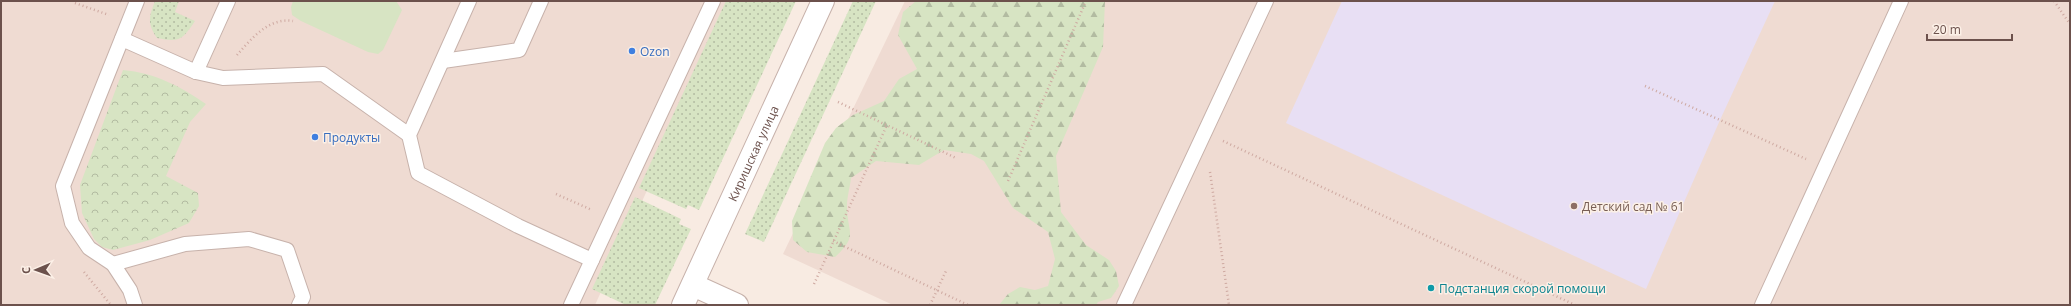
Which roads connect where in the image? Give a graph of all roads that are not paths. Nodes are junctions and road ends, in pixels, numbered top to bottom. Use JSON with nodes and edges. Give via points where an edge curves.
{"nodes":[{"id":1,"x":137,"y":1,"type":"edge"},
{"id":2,"x":228,"y":1,"type":"edge"},
{"id":3,"x":469,"y":1,"type":"edge"},
{"id":4,"x":542,"y":1,"type":"edge"},
{"id":5,"x":713,"y":1,"type":"edge"},
{"id":6,"x":823,"y":1,"type":"edge"},
{"id":7,"x":1266,"y":1,"type":"edge"},
{"id":8,"x":1902,"y":1,"type":"edge"},
{"id":9,"x":122,"y":39,"type":"junction"},
{"id":10,"x":443,"y":61,"type":"junction"},
{"id":11,"x":196,"y":72,"type":"junction"},
{"id":12,"x":409,"y":135,"type":"junction"},
{"id":13,"x":592,"y":260,"type":"junction"},
{"id":14,"x":113,"y":264,"type":"junction"},
{"id":15,"x":693,"y":285,"type":"junction"},
{"id":16,"x":135,"y":305,"type":"edge"},
{"id":17,"x":299,"y":305,"type":"edge"},
{"id":18,"x":571,"y":305,"type":"edge"},
{"id":19,"x":683,"y":305,"type":"edge"},
{"id":20,"x":737,"y":305,"type":"edge"},
{"id":21,"x":1124,"y":305,"type":"edge"},
{"id":22,"x":1762,"y":305,"type":"edge"}],
"edges":[{"from":1,"to":9,"type":"lane"},
{"from":2,"to":11,"type":"lane"},
{"from":3,"to":10,"type":"lane"},
{"from":4,"to":10,"type":"lane","via":[[519,50]]},
{"from":5,"to":13,"type":"lane"},
{"from":6,"to":15,"type":"street","name":"Киришская улица"},
{"from":7,"to":21,"type":"lane"},
{"from":8,"to":22,"type":"lane"},
{"from":9,"to":11,"type":"lane"},
{"from":9,"to":14,"type":"lane","via":[[63,186],[72,223],[89,248]]},
{"from":10,"to":12,"type":"lane"},
{"from":11,"to":12,"type":"lane","via":[[223,78],[323,74]]},
{"from":12,"to":13,"type":"lane","via":[[418,173],[518,226]]},
{"from":13,"to":18,"type":"lane"},
{"from":14,"to":16,"type":"lane","via":[[130,290]]},
{"from":14,"to":17,"type":"lane","via":[[185,244],[249,239],[287,250],[303,297]]},
{"from":15,"to":19,"type":"street","name":"Киришская улица"},
{"from":15,"to":20,"type":"street"}]}
